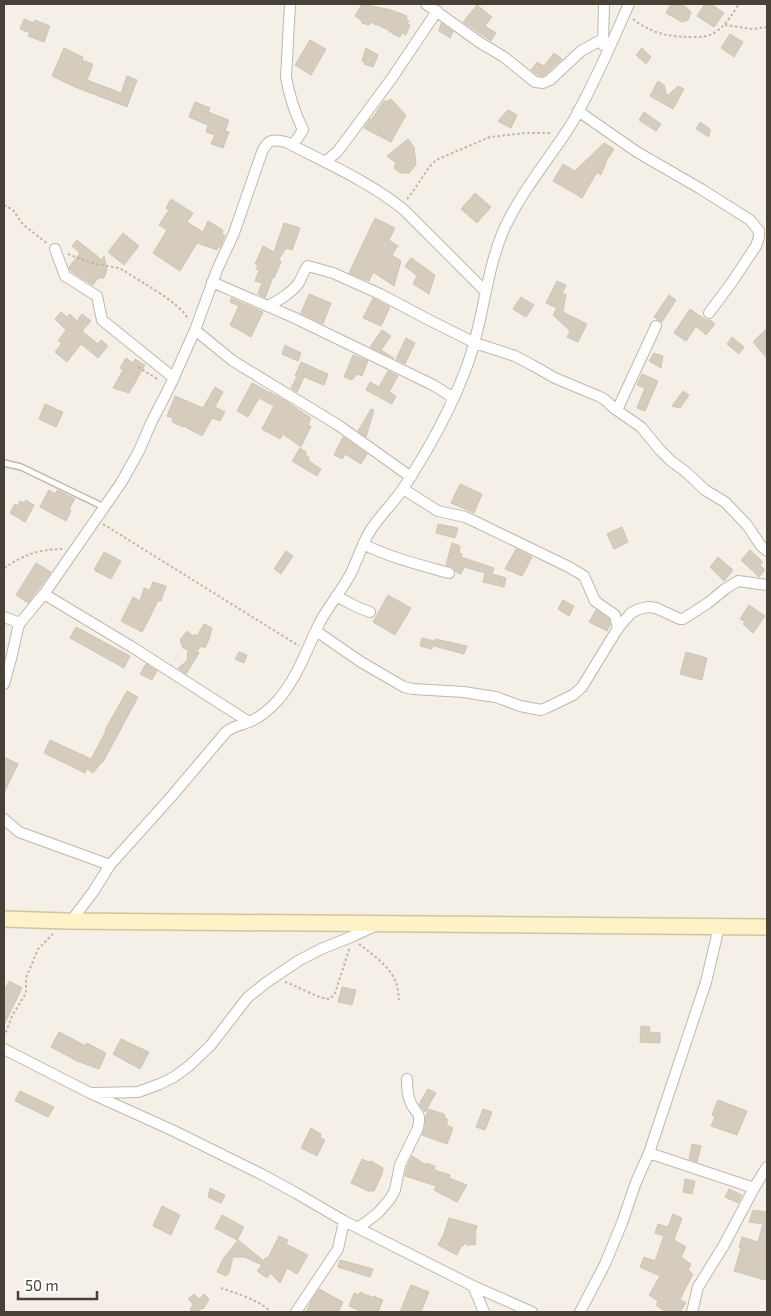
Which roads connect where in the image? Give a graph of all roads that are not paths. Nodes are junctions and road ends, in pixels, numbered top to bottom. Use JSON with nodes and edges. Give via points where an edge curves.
{"nodes":[{"id":1,"x":290,"y":4,"type":"edge"},
{"id":2,"x":426,"y":4,"type":"edge"},
{"id":3,"x":604,"y":4,"type":"edge"},
{"id":4,"x":628,"y":7,"type":"edge"},
{"id":5,"x":437,"y":11,"type":"junction"},
{"id":6,"x":603,"y":39,"type":"junction"},
{"id":7,"x":603,"y":61,"type":"junction"},
{"id":8,"x":578,"y":111,"type":"junction"},
{"id":9,"x":293,"y":145,"type":"junction"},
{"id":10,"x":325,"y":162,"type":"junction"},
{"id":11,"x":55,"y":249,"type":"road end"},
{"id":12,"x":212,"y":282,"type":"junction"},
{"id":13,"x":486,"y":292,"type":"junction"},
{"id":14,"x":268,"y":306,"type":"junction"},
{"id":15,"x":709,"y":313,"type":"dead end"},
{"id":16,"x":656,"y":326,"type":"dead end"},
{"id":17,"x":195,"y":330,"type":"junction"},
{"id":18,"x":475,"y":343,"type":"junction"},
{"id":19,"x":172,"y":382,"type":"junction"},
{"id":20,"x":454,"y":398,"type":"junction"},
{"id":21,"x":617,"y":410,"type":"junction"},
{"id":22,"x":4,"y":463,"type":"edge"},
{"id":23,"x":411,"y":476,"type":"junction"},
{"id":24,"x":403,"y":489,"type":"junction"},
{"id":25,"x":104,"y":507,"type":"junction"},
{"id":26,"x":363,"y":544,"type":"junction"},
{"id":27,"x":767,"y":551,"type":"edge"},
{"id":28,"x":449,"y":573,"type":"dead end"},
{"id":29,"x":767,"y":585,"type":"edge"},
{"id":30,"x":44,"y":594,"type":"junction"},
{"id":31,"x":336,"y":596,"type":"junction"},
{"id":32,"x":370,"y":612,"type":"dead end"},
{"id":33,"x":4,"y":617,"type":"edge"},
{"id":34,"x":20,"y":622,"type":"junction"},
{"id":35,"x":618,"y":630,"type":"junction"},
{"id":36,"x":316,"y":631,"type":"junction"},
{"id":37,"x":4,"y":684,"type":"edge"},
{"id":38,"x":249,"y":722,"type":"junction"},
{"id":39,"x":4,"y":819,"type":"edge"},
{"id":40,"x":110,"y":866,"type":"junction"},
{"id":41,"x":4,"y":919,"type":"edge"},
{"id":42,"x":68,"y":921,"type":"junction"},
{"id":43,"x":381,"y":923,"type":"junction"},
{"id":44,"x":719,"y":926,"type":"junction"},
{"id":45,"x":767,"y":927,"type":"edge"},
{"id":46,"x":4,"y":1049,"type":"edge"},
{"id":47,"x":407,"y":1079,"type":"dead end"},
{"id":48,"x":90,"y":1093,"type":"junction"},
{"id":49,"x":649,"y":1153,"type":"junction"},
{"id":50,"x":767,"y":1167,"type":"edge"},
{"id":51,"x":754,"y":1188,"type":"junction"},
{"id":52,"x":344,"y":1221,"type":"junction"},
{"id":53,"x":358,"y":1228,"type":"junction"},
{"id":54,"x":472,"y":1286,"type":"junction"},
{"id":55,"x":296,"y":1312,"type":"edge"},
{"id":56,"x":484,"y":1312,"type":"edge"},
{"id":57,"x":532,"y":1312,"type":"edge"},
{"id":58,"x":580,"y":1312,"type":"edge"},
{"id":59,"x":692,"y":1312,"type":"edge"}],
"edges":[{"from":1,"to":9,"type":"street","via":[[286,77],[302,130]]},
{"from":2,"to":5,"type":"street"},
{"from":3,"to":6,"type":"street"},
{"from":4,"to":7,"type":"street"},
{"from":5,"to":6,"type":"street","via":[[535,82],[550,80],[581,52]]},
{"from":5,"to":10,"type":"street","via":[[342,146]]},
{"from":6,"to":7,"type":"street"},
{"from":7,"to":8,"type":"street"},
{"from":8,"to":13,"type":"street","via":[[527,188],[505,228]]},
{"from":8,"to":15,"type":"street","via":[[637,152],[750,220],[758,230],[756,246]]},
{"from":9,"to":10,"type":"street"},
{"from":9,"to":12,"type":"street","via":[[274,140],[265,146],[234,233]]},
{"from":10,"to":13,"type":"street","via":[[400,207]]},
{"from":11,"to":19,"type":"street","via":[[65,276],[97,296],[102,320]]},
{"from":12,"to":14,"type":"street"},
{"from":12,"to":17,"type":"street"},
{"from":13,"to":18,"type":"street"},
{"from":14,"to":18,"type":"street","via":[[294,289],[310,265],[380,294]]},
{"from":14,"to":20,"type":"street","via":[[392,364]]},
{"from":16,"to":21,"type":"street"},
{"from":17,"to":19,"type":"street"},
{"from":17,"to":23,"type":"street","via":[[233,361]]},
{"from":18,"to":20,"type":"street"},
{"from":18,"to":21,"type":"street","via":[[515,356],[604,399]]},
{"from":19,"to":25,"type":"street","via":[[139,451]]},
{"from":20,"to":23,"type":"street"},
{"from":21,"to":27,"type":"street","via":[[641,428],[671,461],[705,490],[725,502]]},
{"from":22,"to":25,"type":"lane","via":[[21,467]]},
{"from":23,"to":24,"type":"street"},
{"from":24,"to":26,"type":"street","via":[[379,517]]},
{"from":24,"to":35,"type":"street","via":[[438,511],[465,517],[584,576],[595,601],[614,613]]},
{"from":25,"to":30,"type":"street"},
{"from":26,"to":28,"type":"street","via":[[395,558]]},
{"from":26,"to":31,"type":"street","via":[[352,572]]},
{"from":29,"to":35,"type":"street","via":[[738,582],[683,619],[656,608],[639,609],[631,613]]},
{"from":30,"to":34,"type":"street"},
{"from":30,"to":38,"type":"street"},
{"from":31,"to":32,"type":"street"},
{"from":31,"to":36,"type":"street"},
{"from":33,"to":34,"type":"street"},
{"from":34,"to":37,"type":"street"},
{"from":35,"to":36,"type":"street","via":[[582,687],[573,695],[541,710],[473,693],[404,687]]},
{"from":36,"to":38,"type":"street","via":[[295,677],[279,700]]},
{"from":38,"to":40,"type":"street","via":[[226,732]]},
{"from":39,"to":40,"type":"street","via":[[19,832]]},
{"from":40,"to":42,"type":"street"},
{"from":41,"to":42,"type":"street"},
{"from":42,"to":43,"type":"street"},
{"from":43,"to":44,"type":"street"},
{"from":43,"to":48,"type":"street","via":[[352,938],[321,948],[273,978],[248,997],[210,1046],[174,1077],[138,1092]]},
{"from":44,"to":45,"type":"street"},
{"from":44,"to":49,"type":"street","via":[[706,982]]},
{"from":46,"to":48,"type":"street"},
{"from":47,"to":53,"type":"street","via":[[410,1103],[419,1114],[420,1122],[400,1165],[390,1199]]},
{"from":48,"to":52,"type":"street","via":[[174,1130]]},
{"from":49,"to":51,"type":"street"},
{"from":49,"to":58,"type":"street","via":[[605,1264]]},
{"from":50,"to":51,"type":"street"},
{"from":51,"to":59,"type":"street","via":[[698,1287]]},
{"from":52,"to":53,"type":"street"},
{"from":52,"to":55,"type":"street","via":[[338,1248]]},
{"from":53,"to":54,"type":"street"},
{"from":54,"to":56,"type":"street"},
{"from":54,"to":57,"type":"street"}]}
